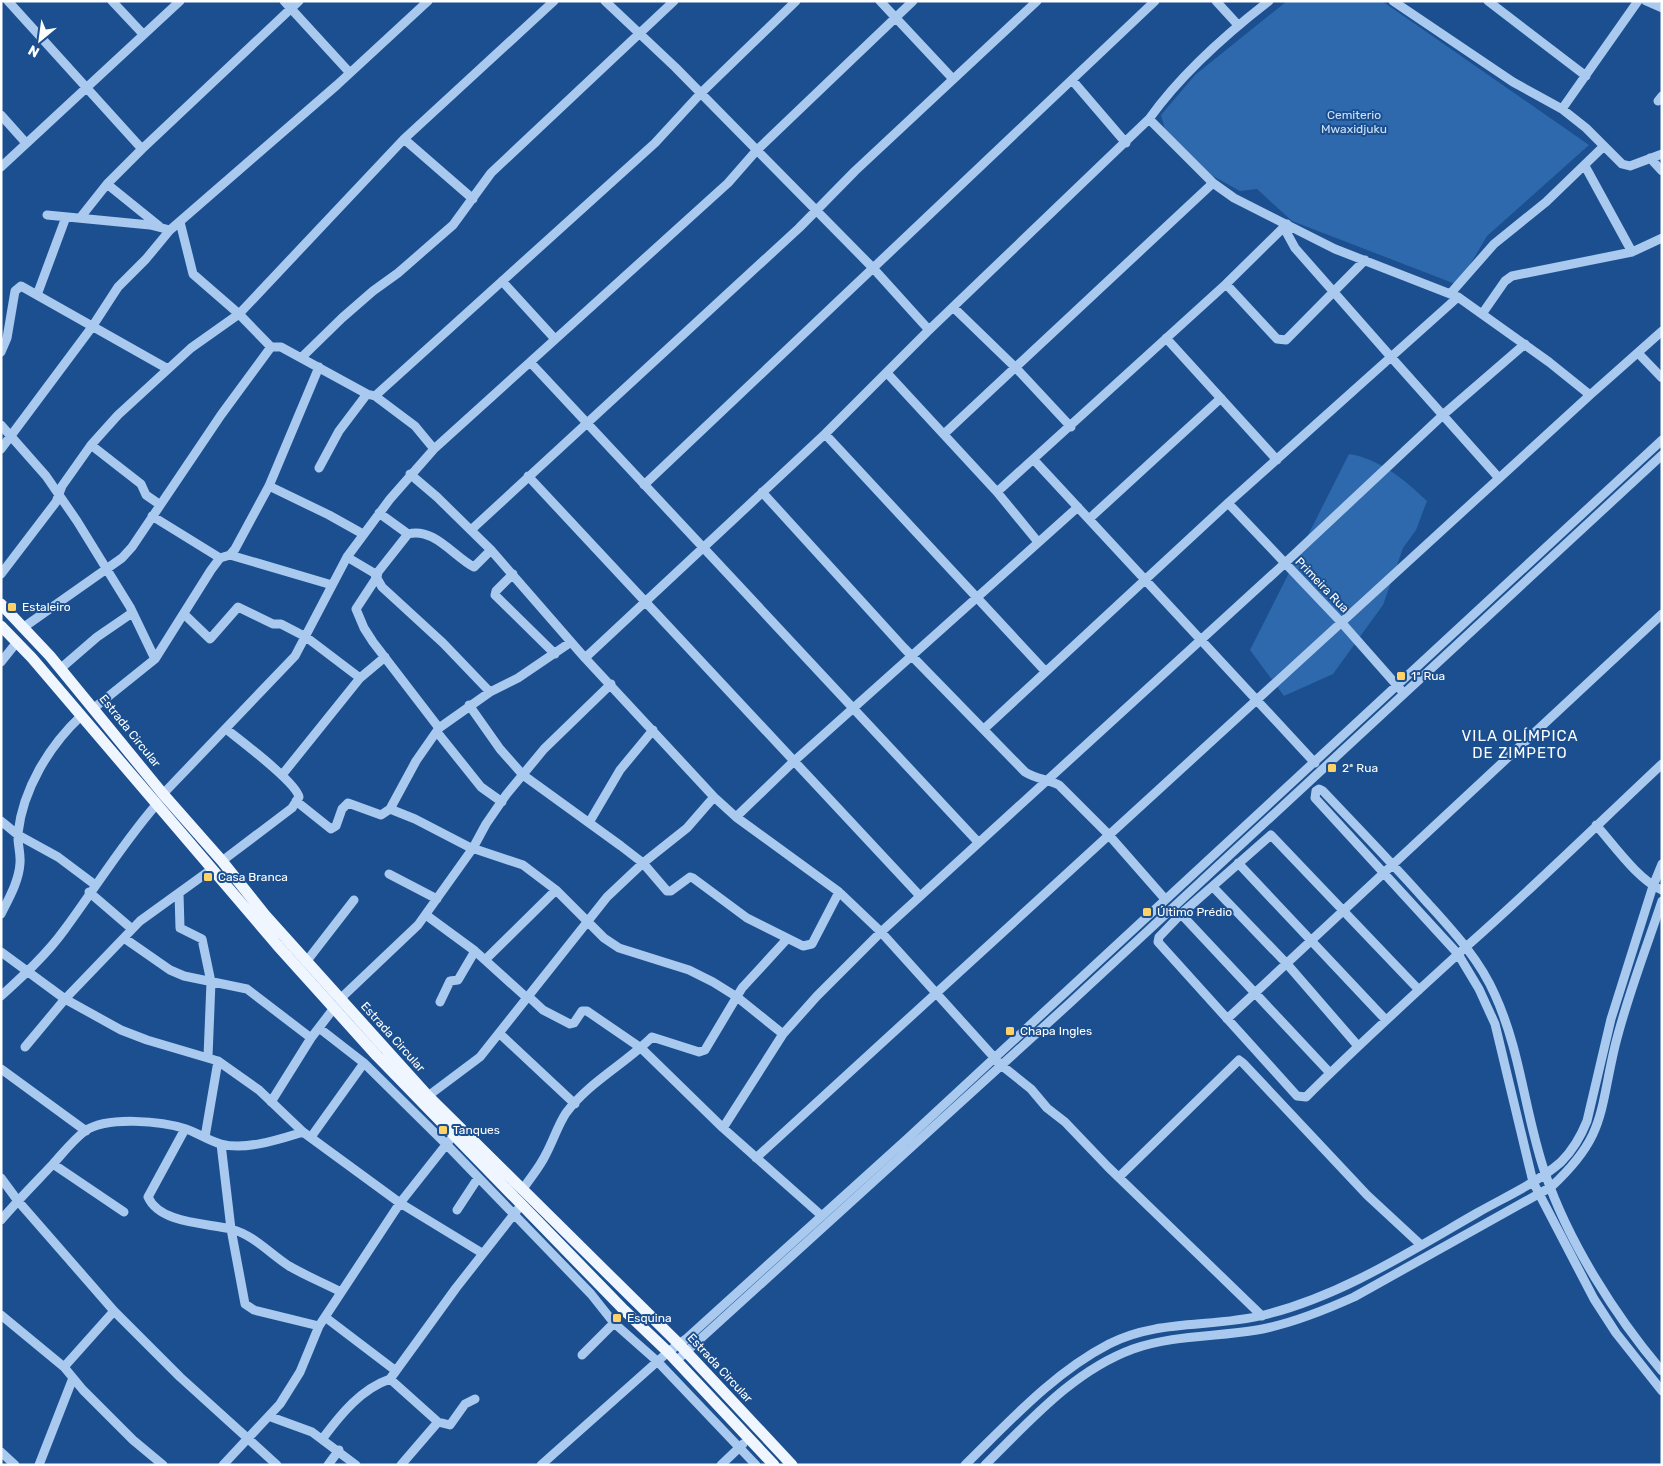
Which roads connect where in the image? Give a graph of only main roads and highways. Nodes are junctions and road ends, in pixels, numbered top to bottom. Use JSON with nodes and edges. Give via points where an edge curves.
{"nodes":[{"id":1,"x":1,"y":604,"type":"edge"},
{"id":2,"x":1,"y":626,"type":"edge"},
{"id":3,"x":337,"y":1004,"type":"junction"},
{"id":4,"x":774,"y":1465,"type":"edge"},
{"id":5,"x":792,"y":1465,"type":"edge"}],
"edges":[{"from":1,"to":3,"type":"main road","name":"Estrada Circular","via":[[94,708],[306,962]]},
{"from":2,"to":3,"type":"main road","via":[[212,869]]},
{"from":3,"to":4,"type":"main road","via":[[454,1135],[668,1352]]},
{"from":3,"to":5,"type":"main road","name":"Estrada Circular","via":[[684,1348]]}]}
